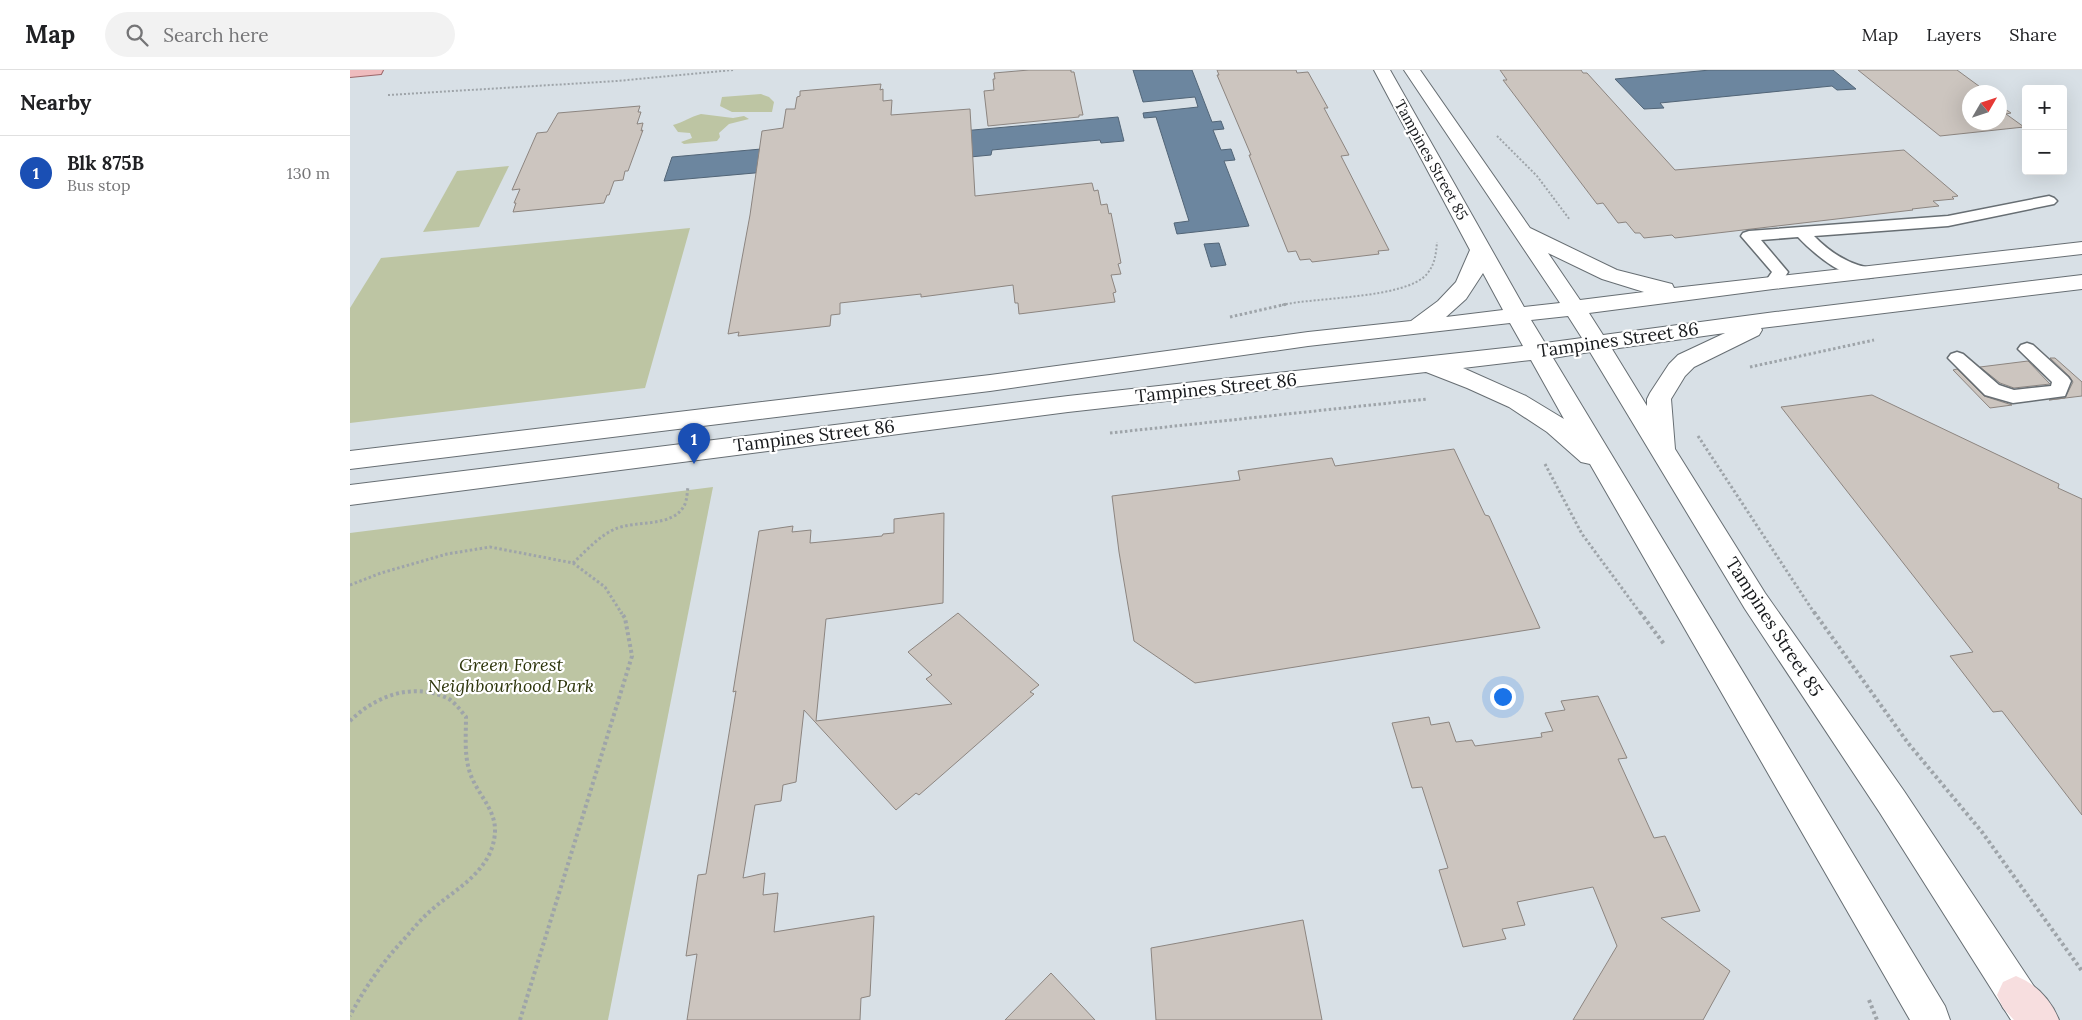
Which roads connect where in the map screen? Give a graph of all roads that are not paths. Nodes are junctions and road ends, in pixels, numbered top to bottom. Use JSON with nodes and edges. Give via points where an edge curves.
{"nodes":[{"id":1,"x":375,"y":70,"type":"edge"},
{"id":2,"x":1382,"y":70,"type":"edge"},
{"id":3,"x":1412,"y":70,"type":"edge"},
{"id":4,"x":350,"y":72,"type":"edge"},
{"id":5,"x":2049,"y":202,"type":"dead end"},
{"id":6,"x":1522,"y":230,"type":"junction"},
{"id":7,"x":1801,"y":231,"type":"junction"},
{"id":8,"x":2082,"y":248,"type":"edge"},
{"id":9,"x":1480,"y":250,"type":"junction"},
{"id":10,"x":1867,"y":273,"type":"junction"},
{"id":11,"x":1772,"y":282,"type":"junction"},
{"id":12,"x":2082,"y":282,"type":"edge"},
{"id":13,"x":1689,"y":293,"type":"junction"},
{"id":14,"x":1574,"y":308,"type":"junction"},
{"id":15,"x":1517,"y":314,"type":"junction"},
{"id":16,"x":1775,"y":319,"type":"junction"},
{"id":17,"x":1417,"y":328,"type":"junction"},
{"id":18,"x":1596,"y":343,"type":"junction"},
{"id":19,"x":2027,"y":349,"type":"dead end"},
{"id":20,"x":1538,"y":352,"type":"junction"},
{"id":21,"x":1957,"y":358,"type":"dead end"},
{"id":22,"x":1430,"y":364,"type":"junction"},
{"id":23,"x":1663,"y":452,"type":"junction"},
{"id":24,"x":350,"y":460,"type":"edge"},
{"id":25,"x":1616,"y":484,"type":"junction"},
{"id":26,"x":350,"y":495,"type":"edge"},
{"id":27,"x":2030,"y":1012,"type":"edge"},
{"id":28,"x":1931,"y":1020,"type":"edge"}],
"edges":[{"from":1,"to":4,"type":"main road"},
{"from":2,"to":9,"type":"street","name":"Tampines Street 85"},
{"from":3,"to":6,"type":"street","name":"Tampines Street 85"},
{"from":5,"to":7,"type":"lane","via":[[1948,221]]},
{"from":6,"to":13,"type":"street","name":"Tampines Street 85","via":[[1597,271],[1639,285]]},
{"from":6,"to":14,"type":"street","name":"Tampines Street 85"},
{"from":7,"to":10,"type":"lane","via":[[1839,265]]},
{"from":7,"to":11,"type":"lane","via":[[1749,236],[1780,272]]},
{"from":8,"to":10,"type":"street","name":"Tampines Street 86"},
{"from":9,"to":15,"type":"street","name":"Tampines Street 85"},
{"from":9,"to":17,"type":"street","via":[[1470,278],[1460,292]]},
{"from":10,"to":11,"type":"street","name":"Tampines Street 86"},
{"from":11,"to":13,"type":"street","name":"Tampines Street 86"},
{"from":12,"to":16,"type":"street","name":"Tampines Street 86"},
{"from":13,"to":14,"type":"street","name":"Tampines Street 86"},
{"from":14,"to":15,"type":"street","name":"Tampines Street 86"},
{"from":14,"to":18,"type":"street","name":"Tampines Street 85"},
{"from":15,"to":17,"type":"street","name":"Tampines Street 86"},
{"from":15,"to":20,"type":"street","name":"Tampines Street 85"},
{"from":16,"to":18,"type":"street","name":"Tampines Street 86"},
{"from":16,"to":23,"type":"street","via":[[1686,361],[1677,370],[1659,399]]},
{"from":17,"to":24,"type":"street","name":"Tampines Street 86"},
{"from":18,"to":20,"type":"street","name":"Tampines Street 86"},
{"from":18,"to":23,"type":"street","name":"Tampines Street 85"},
{"from":19,"to":21,"type":"lane","via":[[2062,380],[2058,392],[2013,397],[1992,390]]},
{"from":20,"to":22,"type":"street","name":"Tampines Street 86"},
{"from":20,"to":25,"type":"street","name":"Tampines Street 85"},
{"from":22,"to":25,"type":"street","via":[[1509,397],[1540,415],[1577,442]]},
{"from":22,"to":26,"type":"street","name":"Tampines Street 86","via":[[1068,404]]},
{"from":23,"to":27,"type":"street","name":"Tampines Street 85","via":[[1755,601]]},
{"from":25,"to":28,"type":"street","name":"Tampines Street 85"}]}
